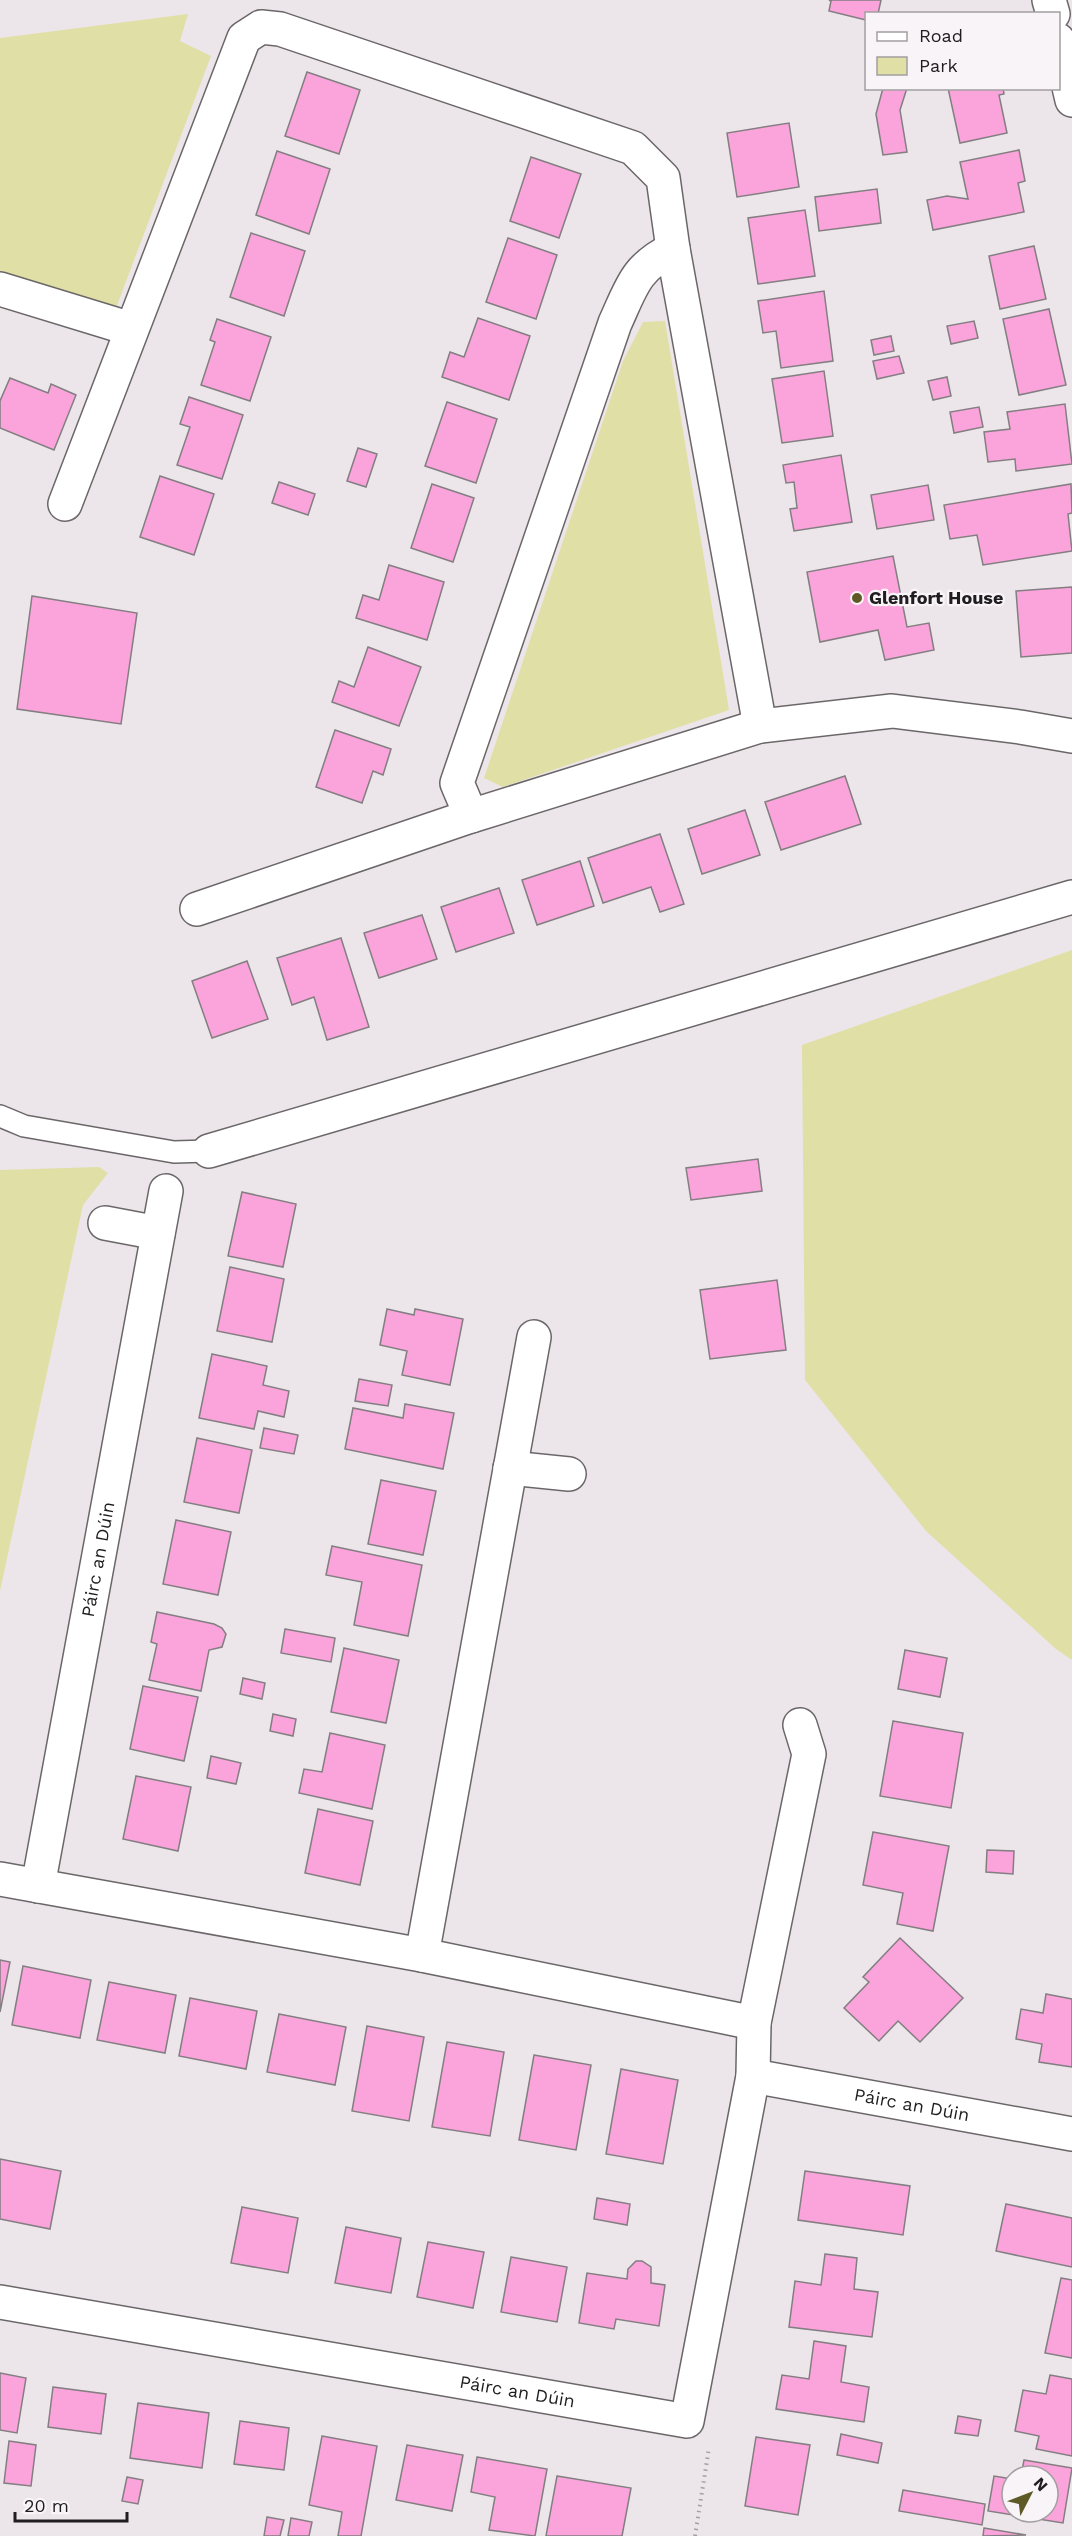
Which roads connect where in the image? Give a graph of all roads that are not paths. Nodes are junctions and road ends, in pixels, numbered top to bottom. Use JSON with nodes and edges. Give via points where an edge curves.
{"nodes":[{"id":1,"x":1060,"y":45,"type":"edge"},
{"id":2,"x":1072,"y":100,"type":"edge"},
{"id":3,"x":673,"y":249,"type":"junction"},
{"id":4,"x":0,"y":289,"type":"edge"},
{"id":5,"x":131,"y":329,"type":"junction"},
{"id":6,"x":65,"y":504,"type":"dead end"},
{"id":7,"x":760,"y":726,"type":"junction"},
{"id":8,"x":1072,"y":736,"type":"edge"},
{"id":9,"x":471,"y":816,"type":"junction"},
{"id":10,"x":1072,"y":897,"type":"edge"},
{"id":11,"x":197,"y":909,"type":"dead end"},
{"id":12,"x":0,"y":1116,"type":"edge"},
{"id":13,"x":209,"y":1151,"type":"joint"},
{"id":14,"x":166,"y":1191,"type":"dead end"},
{"id":15,"x":105,"y":1223,"type":"dead end"},
{"id":16,"x":158,"y":1233,"type":"junction"},
{"id":17,"x":534,"y":1337,"type":"dead end"},
{"id":18,"x":510,"y":1468,"type":"junction"},
{"id":19,"x":569,"y":1474,"type":"dead end"},
{"id":20,"x":800,"y":1725,"type":"dead end"},
{"id":21,"x":0,"y":1880,"type":"edge"},
{"id":22,"x":38,"y":1886,"type":"junction"},
{"id":23,"x":422,"y":1955,"type":"junction"},
{"id":24,"x":754,"y":2024,"type":"junction"},
{"id":25,"x":753,"y":2076,"type":"junction"},
{"id":26,"x":1072,"y":2134,"type":"edge"},
{"id":27,"x":0,"y":2302,"type":"edge"}],
"edges":[{"from":1,"to":2,"type":"street"},
{"from":3,"to":5,"type":"street","via":[[663,178],[633,148],[291,33],[261,27],[244,38]]},
{"from":3,"to":7,"type":"street"},
{"from":3,"to":9,"type":"street","via":[[652,259],[639,272],[615,323],[457,783]]},
{"from":4,"to":5,"type":"street"},
{"from":5,"to":6,"type":"street"},
{"from":7,"to":8,"type":"street","via":[[892,711]]},
{"from":7,"to":9,"type":"street"},
{"from":9,"to":11,"type":"street"},
{"from":10,"to":13,"type":"street"},
{"from":12,"to":13,"type":"lane","via":[[24,1126],[174,1152]]},
{"from":14,"to":16,"type":"street","name":"Páirc an Dúin"},
{"from":15,"to":16,"type":"street"},
{"from":16,"to":22,"type":"street","name":"Páirc an Dúin"},
{"from":17,"to":18,"type":"street"},
{"from":18,"to":19,"type":"street"},
{"from":18,"to":23,"type":"street"},
{"from":20,"to":24,"type":"street","via":[[808,1754]]},
{"from":21,"to":22,"type":"street"},
{"from":22,"to":23,"type":"street"},
{"from":23,"to":24,"type":"street"},
{"from":24,"to":25,"type":"street"},
{"from":25,"to":26,"type":"street","name":"Páirc an Dúin"},
{"from":25,"to":27,"type":"street","name":"Páirc an Dúin","via":[[687,2421]]}]}
